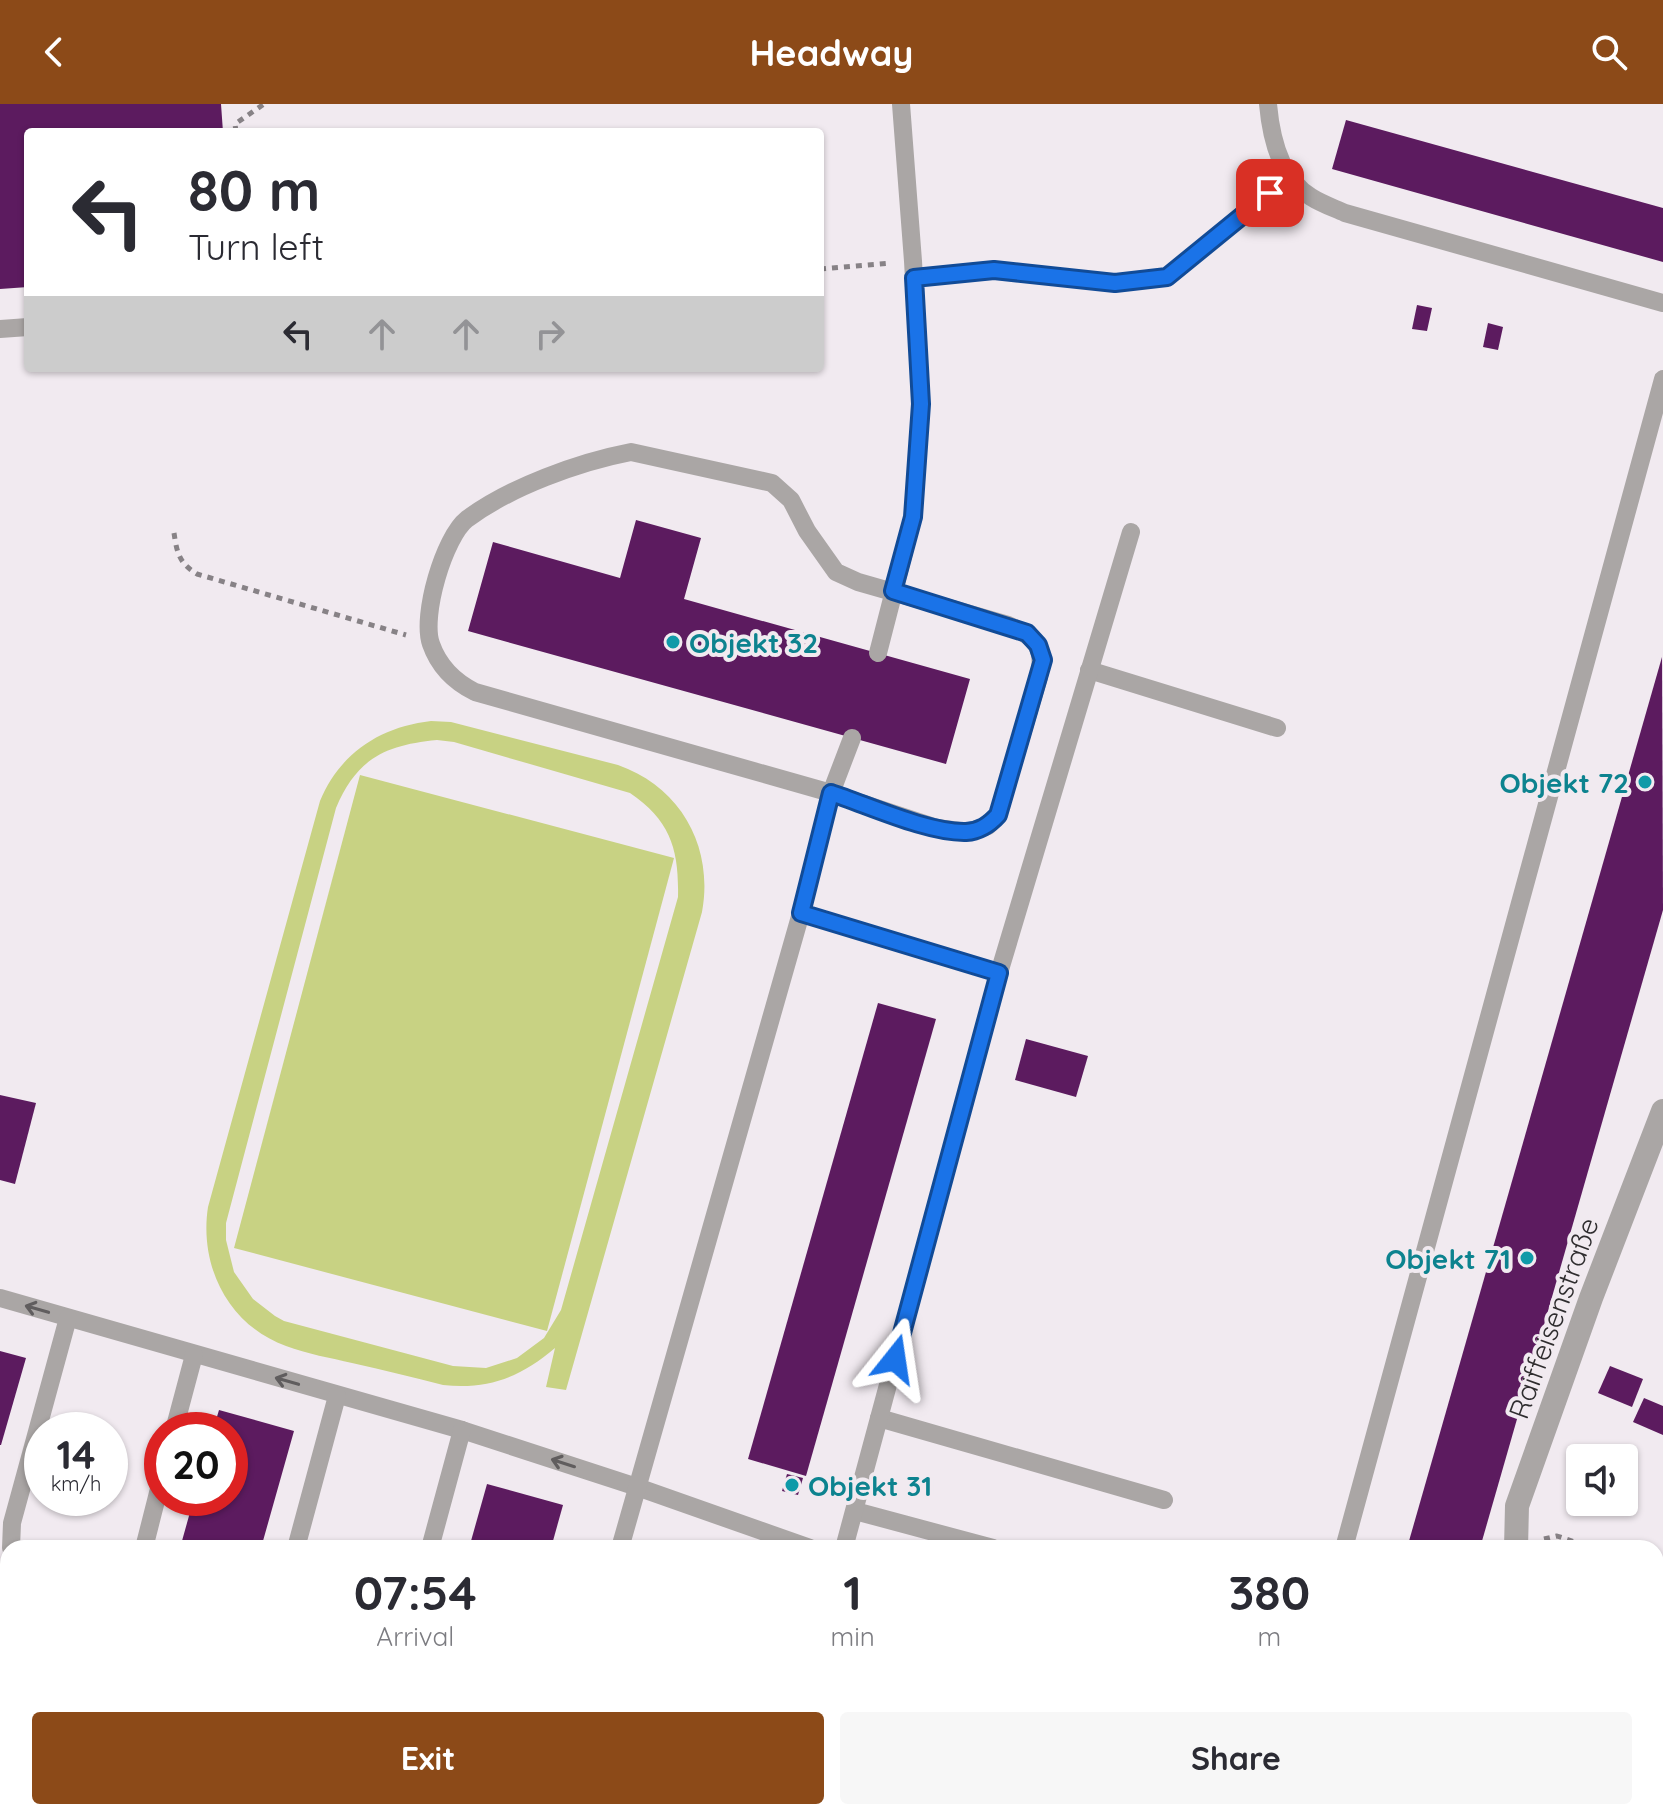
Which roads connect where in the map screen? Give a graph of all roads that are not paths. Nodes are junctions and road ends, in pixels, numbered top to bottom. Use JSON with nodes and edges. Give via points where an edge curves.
{"nodes":[{"id":1,"x":901,"y":104,"type":"edge"},
{"id":2,"x":1268,"y":104,"type":"edge"},
{"id":3,"x":1290,"y":176,"type":"junction"},
{"id":4,"x":914,"y":270,"type":"junction"},
{"id":5,"x":1663,"y":303,"type":"edge"},
{"id":6,"x":24,"y":327,"type":"edge"},
{"id":7,"x":0,"y":329,"type":"edge"},
{"id":8,"x":1663,"y":379,"type":"edge"},
{"id":9,"x":1131,"y":532,"type":"dead end"},
{"id":10,"x":893,"y":591,"type":"junction"},
{"id":11,"x":878,"y":653,"type":"dead end"},
{"id":12,"x":1089,"y":670,"type":"junction"},
{"id":13,"x":1277,"y":728,"type":"dead end"},
{"id":14,"x":852,"y":738,"type":"dead end"},
{"id":15,"x":831,"y":793,"type":"junction"},
{"id":16,"x":801,"y":913,"type":"junction"},
{"id":17,"x":999,"y":973,"type":"junction"},
{"id":18,"x":1663,"y":1111,"type":"edge"},
{"id":19,"x":0,"y":1298,"type":"edge"},
{"id":20,"x":68,"y":1318,"type":"junction"},
{"id":21,"x":194,"y":1355,"type":"junction"},
{"id":22,"x":337,"y":1396,"type":"junction"},
{"id":23,"x":179,"y":1412,"type":"edge"},
{"id":24,"x":879,"y":1418,"type":"junction"},
{"id":25,"x":462,"y":1430,"type":"junction"},
{"id":26,"x":637,"y":1487,"type":"junction"},
{"id":27,"x":1164,"y":1500,"type":"dead end"},
{"id":28,"x":855,"y":1511,"type":"junction"},
{"id":29,"x":152,"y":1516,"type":"edge"},
{"id":30,"x":11,"y":1540,"type":"edge"},
{"id":31,"x":146,"y":1540,"type":"edge"},
{"id":32,"x":298,"y":1540,"type":"edge"},
{"id":33,"x":432,"y":1540,"type":"edge"},
{"id":34,"x":622,"y":1540,"type":"edge"},
{"id":35,"x":787,"y":1540,"type":"edge"},
{"id":36,"x":846,"y":1540,"type":"edge"},
{"id":37,"x":963,"y":1540,"type":"edge"},
{"id":38,"x":1346,"y":1540,"type":"edge"},
{"id":39,"x":1516,"y":1540,"type":"edge"}],
"edges":[{"from":1,"to":4,"type":"lane"},
{"from":2,"to":3,"type":"lane","via":[[1274,147]]},
{"from":3,"to":4,"type":"lane","via":[[1167,277],[1115,283],[994,270]]},
{"from":3,"to":5,"type":"lane","via":[[1309,196],[1345,213]]},
{"from":4,"to":10,"type":"lane","via":[[921,404],[913,517]]},
{"from":6,"to":7,"type":"lane"},
{"from":8,"to":38,"type":"lane"},
{"from":9,"to":12,"type":"lane"},
{"from":10,"to":11,"type":"lane"},
{"from":10,"to":15,"type":"lane","via":[[1008,625],[1038,645],[1043,660],[1007,786],[998,815],[988,826],[967,832],[937,828]]},
{"from":10,"to":15,"type":"lane","via":[[836,572],[791,500],[772,483],[631,452],[591,459],[500,498],[465,521],[449,541],[437,580],[430,642],[457,683]]},
{"from":12,"to":13,"type":"lane"},
{"from":12,"to":17,"type":"lane"},
{"from":14,"to":15,"type":"lane"},
{"from":15,"to":16,"type":"lane"},
{"from":16,"to":17,"type":"lane"},
{"from":16,"to":26,"type":"lane"},
{"from":17,"to":24,"type":"lane"},
{"from":18,"to":39,"type":"street","name":"Raiffeisenstraße","via":[[1517,1506]]},
{"from":20,"to":19,"type":"lane","one_way":true},
{"from":20,"to":21,"type":"lane"},
{"from":20,"to":30,"type":"lane"},
{"from":22,"to":21,"type":"lane","one_way":true},
{"from":21,"to":23,"type":"lane"},
{"from":22,"to":25,"type":"lane"},
{"from":22,"to":32,"type":"lane"},
{"from":24,"to":27,"type":"lane"},
{"from":24,"to":28,"type":"lane"},
{"from":26,"to":25,"type":"lane","one_way":true},
{"from":25,"to":33,"type":"lane"},
{"from":26,"to":34,"type":"lane"},
{"from":26,"to":35,"type":"lane"},
{"from":28,"to":36,"type":"lane"},
{"from":28,"to":37,"type":"lane"},
{"from":29,"to":31,"type":"lane"}]}
